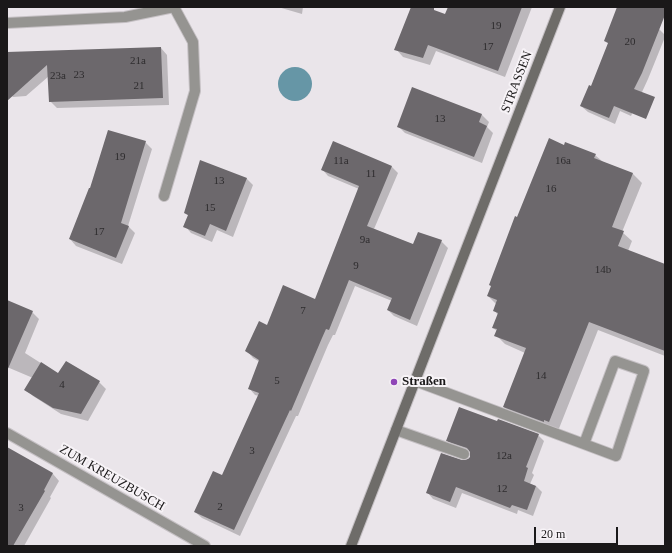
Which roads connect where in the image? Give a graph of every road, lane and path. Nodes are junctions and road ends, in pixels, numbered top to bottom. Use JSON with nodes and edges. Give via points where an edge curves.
{"nodes":[{"id":1,"x":174,"y":7,"type":"edge"},
{"id":2,"x":560,"y":7,"type":"edge"},
{"id":3,"x":7,"y":23,"type":"edge"},
{"id":4,"x":164,"y":196,"type":"dead end"},
{"id":5,"x":415,"y":381,"type":"junction"},
{"id":6,"x":396,"y":430,"type":"junction"},
{"id":7,"x":7,"y":433,"type":"edge"},
{"id":8,"x":584,"y":444,"type":"junction"},
{"id":9,"x":464,"y":454,"type":"dead end"},
{"id":10,"x":205,"y":546,"type":"edge"},
{"id":11,"x":351,"y":546,"type":"edge"}],
"edges":[{"from":1,"to":3,"type":"street","via":[[126,16]]},
{"from":1,"to":4,"type":"street","via":[[193,42],[195,91]]},
{"from":2,"to":5,"type":"main road","name":"STRASSEN"},
{"from":5,"to":6,"type":"main road","name":"STRASSEN"},
{"from":5,"to":8,"type":"street"},
{"from":6,"to":9,"type":"street"},
{"from":6,"to":11,"type":"main road","name":"STRASSEN"},
{"from":7,"to":10,"type":"street","name":"ZUM KREUZBUSCH"},
{"from":8,"to":8,"type":"street","via":[[616,456],[644,372],[615,361]]}]}
